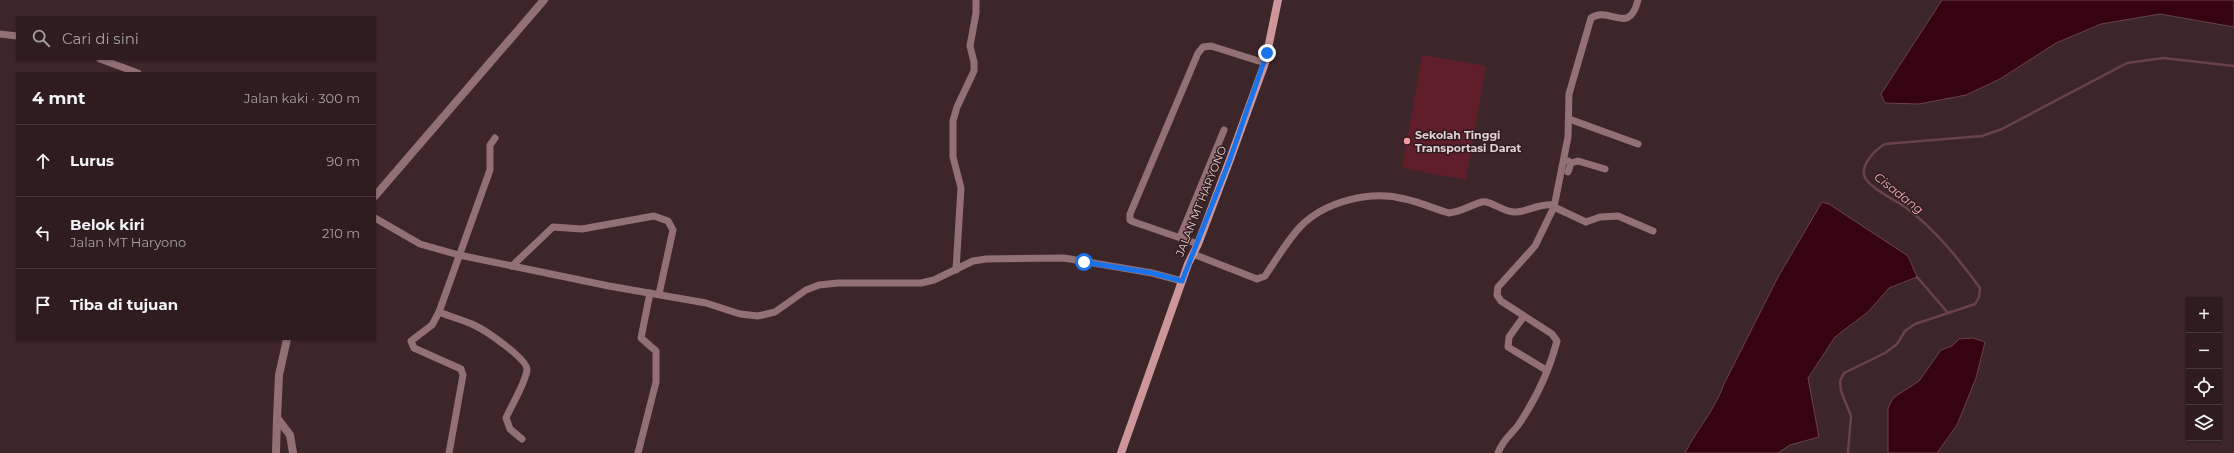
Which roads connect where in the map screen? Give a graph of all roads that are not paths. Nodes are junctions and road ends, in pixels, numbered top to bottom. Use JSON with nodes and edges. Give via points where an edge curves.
{"nodes":[{"id":1,"x":544,"y":0,"type":"edge"},
{"id":2,"x":976,"y":0,"type":"edge"},
{"id":3,"x":1278,"y":0,"type":"edge"},
{"id":4,"x":1638,"y":0,"type":"edge"},
{"id":5,"x":0,"y":34,"type":"edge"},
{"id":6,"x":16,"y":36,"type":"edge"},
{"id":7,"x":103,"y":60,"type":"edge"},
{"id":8,"x":1265,"y":63,"type":"junction"},
{"id":9,"x":135,"y":72,"type":"edge"},
{"id":10,"x":1569,"y":119,"type":"junction"},
{"id":11,"x":1224,"y":130,"type":"dead end"},
{"id":12,"x":495,"y":138,"type":"dead end"},
{"id":13,"x":1638,"y":144,"type":"dead end"},
{"id":14,"x":1563,"y":159,"type":"junction"},
{"id":15,"x":1571,"y":163,"type":"junction"},
{"id":16,"x":1605,"y":169,"type":"dead end"},
{"id":17,"x":1568,"y":172,"type":"dead end"},
{"id":18,"x":376,"y":195,"type":"edge"},
{"id":19,"x":1554,"y":206,"type":"junction"},
{"id":20,"x":376,"y":219,"type":"edge"},
{"id":21,"x":1653,"y":231,"type":"dead end"},
{"id":22,"x":1180,"y":237,"type":"junction"},
{"id":23,"x":1198,"y":244,"type":"junction"},
{"id":24,"x":1193,"y":254,"type":"junction"},
{"id":25,"x":459,"y":255,"type":"junction"},
{"id":26,"x":512,"y":266,"type":"junction"},
{"id":27,"x":956,"y":270,"type":"junction"},
{"id":28,"x":1182,"y":281,"type":"junction"},
{"id":29,"x":650,"y":293,"type":"junction"},
{"id":30,"x":658,"y":294,"type":"junction"},
{"id":31,"x":439,"y":312,"type":"junction"},
{"id":32,"x":1524,"y":316,"type":"junction"},
{"id":33,"x":287,"y":340,"type":"edge"},
{"id":34,"x":1546,"y":370,"type":"junction"},
{"id":35,"x":276,"y":418,"type":"junction"},
{"id":36,"x":522,"y":439,"type":"dead end"},
{"id":37,"x":276,"y":453,"type":"edge"},
{"id":38,"x":293,"y":453,"type":"edge"},
{"id":39,"x":449,"y":453,"type":"edge"},
{"id":40,"x":638,"y":453,"type":"edge"},
{"id":41,"x":1121,"y":453,"type":"edge"},
{"id":42,"x":1498,"y":453,"type":"edge"}],
"edges":[{"from":1,"to":18,"type":"street"},
{"from":2,"to":27,"type":"street","via":[[970,46],[974,71],[953,121],[953,156],[961,188]]},
{"from":3,"to":8,"type":"main road","name":"JALAN MT HARYONO"},
{"from":4,"to":10,"type":"street","via":[[1634,12],[1624,20],[1598,15],[1591,18],[1570,94]]},
{"from":5,"to":6,"type":"street"},
{"from":7,"to":9,"type":"street"},
{"from":8,"to":22,"type":"street","via":[[1211,46],[1203,47],[1198,53],[1130,214],[1130,220],[1134,222]]},
{"from":8,"to":23,"type":"main road","name":"JALAN MT HARYONO"},
{"from":10,"to":13,"type":"street"},
{"from":10,"to":14,"type":"street"},
{"from":11,"to":22,"type":"street"},
{"from":12,"to":25,"type":"street","via":[[490,145],[490,170]]},
{"from":14,"to":15,"type":"street"},
{"from":14,"to":19,"type":"street"},
{"from":15,"to":16,"type":"street","via":[[1578,162]]},
{"from":15,"to":17,"type":"street"},
{"from":19,"to":21,"type":"street","via":[[1586,222],[1600,217],[1618,216]]},
{"from":19,"to":24,"type":"street","via":[[1538,205],[1526,211],[1514,212],[1503,211],[1482,202],[1449,213],[1405,198],[1388,196],[1350,200],[1332,206],[1300,226],[1265,276],[1257,279]]},
{"from":19,"to":32,"type":"street","via":[[1535,246],[1498,287],[1497,295],[1501,301]]},
{"from":20,"to":25,"type":"street","via":[[420,244]]},
{"from":22,"to":23,"type":"street"},
{"from":23,"to":24,"type":"main road","name":"JALAN MT HARYONO"},
{"from":24,"to":28,"type":"main road","name":"JALAN MT HARYONO"},
{"from":25,"to":26,"type":"street"},
{"from":25,"to":31,"type":"street"},
{"from":26,"to":29,"type":"street"},
{"from":26,"to":30,"type":"street","via":[[553,227],[582,229],[654,216],[668,221],[672,230]]},
{"from":27,"to":28,"type":"street","via":[[972,261],[986,259],[1064,258],[1152,273]]},
{"from":27,"to":30,"type":"street","via":[[921,283],[838,283],[820,286],[806,290],[775,312],[758,316]]},
{"from":28,"to":41,"type":"main road","name":"JALAN MT HARYONO"},
{"from":29,"to":30,"type":"street"},
{"from":29,"to":40,"type":"street","via":[[641,338],[656,350],[657,370]]},
{"from":31,"to":36,"type":"street","via":[[475,326],[511,349],[525,363],[527,369],[523,384],[506,418],[510,429]]},
{"from":31,"to":39,"type":"street","via":[[432,325],[411,340],[411,345],[461,369],[464,375]]},
{"from":32,"to":34,"type":"street","via":[[1557,339]]},
{"from":32,"to":34,"type":"street","via":[[1509,336],[1508,347]]},
{"from":33,"to":35,"type":"street","via":[[279,375]]},
{"from":34,"to":42,"type":"street","via":[[1521,421],[1504,439]]},
{"from":35,"to":37,"type":"street"},
{"from":35,"to":38,"type":"street","via":[[290,435]]}]}
